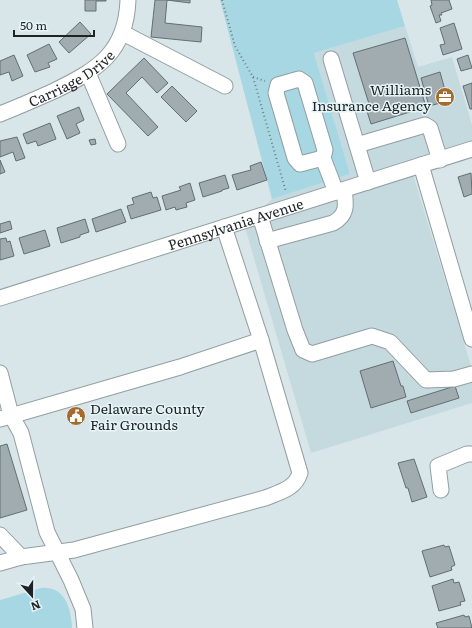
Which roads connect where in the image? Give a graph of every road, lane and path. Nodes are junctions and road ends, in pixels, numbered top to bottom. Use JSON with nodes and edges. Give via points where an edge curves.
{"nodes":[{"id":1,"x":128,"y":0,"type":"edge"},
{"id":2,"x":222,"y":0,"type":"edge"},
{"id":3,"x":123,"y":33,"type":"junction"},
{"id":4,"x":331,"y":59,"type":"dead end"},
{"id":5,"x":88,"y":73,"type":"junction"},
{"id":6,"x":225,"y":86,"type":"dead end"},
{"id":7,"x":0,"y":114,"type":"edge"},
{"id":8,"x":118,"y":144,"type":"dead end"},
{"id":9,"x":357,"y":145,"type":"junction"},
{"id":10,"x":472,"y":149,"type":"edge"},
{"id":11,"x":323,"y":158,"type":"junction"},
{"id":12,"x":440,"y":160,"type":"junction"},
{"id":13,"x":421,"y":165,"type":"junction"},
{"id":14,"x":368,"y":182,"type":"junction"},
{"id":15,"x":340,"y":191,"type":"junction"},
{"id":16,"x":286,"y":192,"type":"dead end"},
{"id":17,"x":260,"y":216,"type":"junction"},
{"id":18,"x":224,"y":227,"type":"junction"},
{"id":19,"x":267,"y":241,"type":"junction"},
{"id":20,"x":0,"y":298,"type":"edge"},
{"id":21,"x":472,"y":339,"type":"edge"},
{"id":22,"x":261,"y":340,"type":"junction"},
{"id":23,"x":0,"y":373,"type":"edge"},
{"id":24,"x":472,"y":374,"type":"edge"},
{"id":25,"x":6,"y":417,"type":"edge"},
{"id":26,"x":472,"y":454,"type":"edge"},
{"id":27,"x":441,"y":490,"type":"dead end"},
{"id":28,"x":0,"y":535,"type":"edge"},
{"id":29,"x":56,"y":552,"type":"junction"},
{"id":30,"x":20,"y":557,"type":"junction"},
{"id":31,"x":0,"y":563,"type":"edge"},
{"id":32,"x":85,"y":628,"type":"edge"}],
"edges":[{"from":1,"to":3,"type":"street","name":"Carriage Drive"},
{"from":2,"to":16,"type":"path","via":[[234,46],[252,77]]},
{"from":3,"to":5,"type":"street","name":"Carriage Drive","via":[[111,53]]},
{"from":3,"to":6,"type":"street"},
{"from":4,"to":9,"type":"street"},
{"from":5,"to":7,"type":"street","name":"Carriage Drive"},
{"from":5,"to":8,"type":"street"},
{"from":9,"to":12,"type":"street","via":[[425,125],[430,128]]},
{"from":9,"to":14,"type":"street"},
{"from":10,"to":12,"type":"street","name":"Pennsylvania Avenue"},
{"from":11,"to":11,"type":"street","via":[[325,150],[305,83],[299,79],[278,85],[276,93],[296,158],[300,164]]},
{"from":11,"to":15,"type":"street"},
{"from":12,"to":13,"type":"street","name":"Pennsylvania Avenue"},
{"from":13,"to":14,"type":"street","name":"Pennsylvania Avenue"},
{"from":13,"to":21,"type":"street"},
{"from":14,"to":15,"type":"street","name":"Pennsylvania Avenue"},
{"from":15,"to":17,"type":"street","name":"Pennsylvania Avenue"},
{"from":15,"to":19,"type":"street","via":[[346,206],[340,219]]},
{"from":17,"to":18,"type":"street","name":"Pennsylvania Avenue"},
{"from":17,"to":19,"type":"street"},
{"from":18,"to":20,"type":"street","name":"Pennsylvania Avenue"},
{"from":18,"to":22,"type":"street"},
{"from":19,"to":24,"type":"street","via":[[303,350],[312,354],[372,336],[390,342],[426,380],[454,379]]},
{"from":22,"to":25,"type":"street","via":[[180,367]]},
{"from":22,"to":29,"type":"street","via":[[300,473],[298,481],[265,498],[74,550]]},
{"from":23,"to":25,"type":"street"},
{"from":25,"to":29,"type":"street","via":[[21,433],[47,532]]},
{"from":26,"to":27,"type":"street","via":[[438,466]]},
{"from":28,"to":30,"type":"street"},
{"from":29,"to":30,"type":"street"},
{"from":29,"to":32,"type":"street","via":[[83,609]]},
{"from":30,"to":31,"type":"street"}]}
